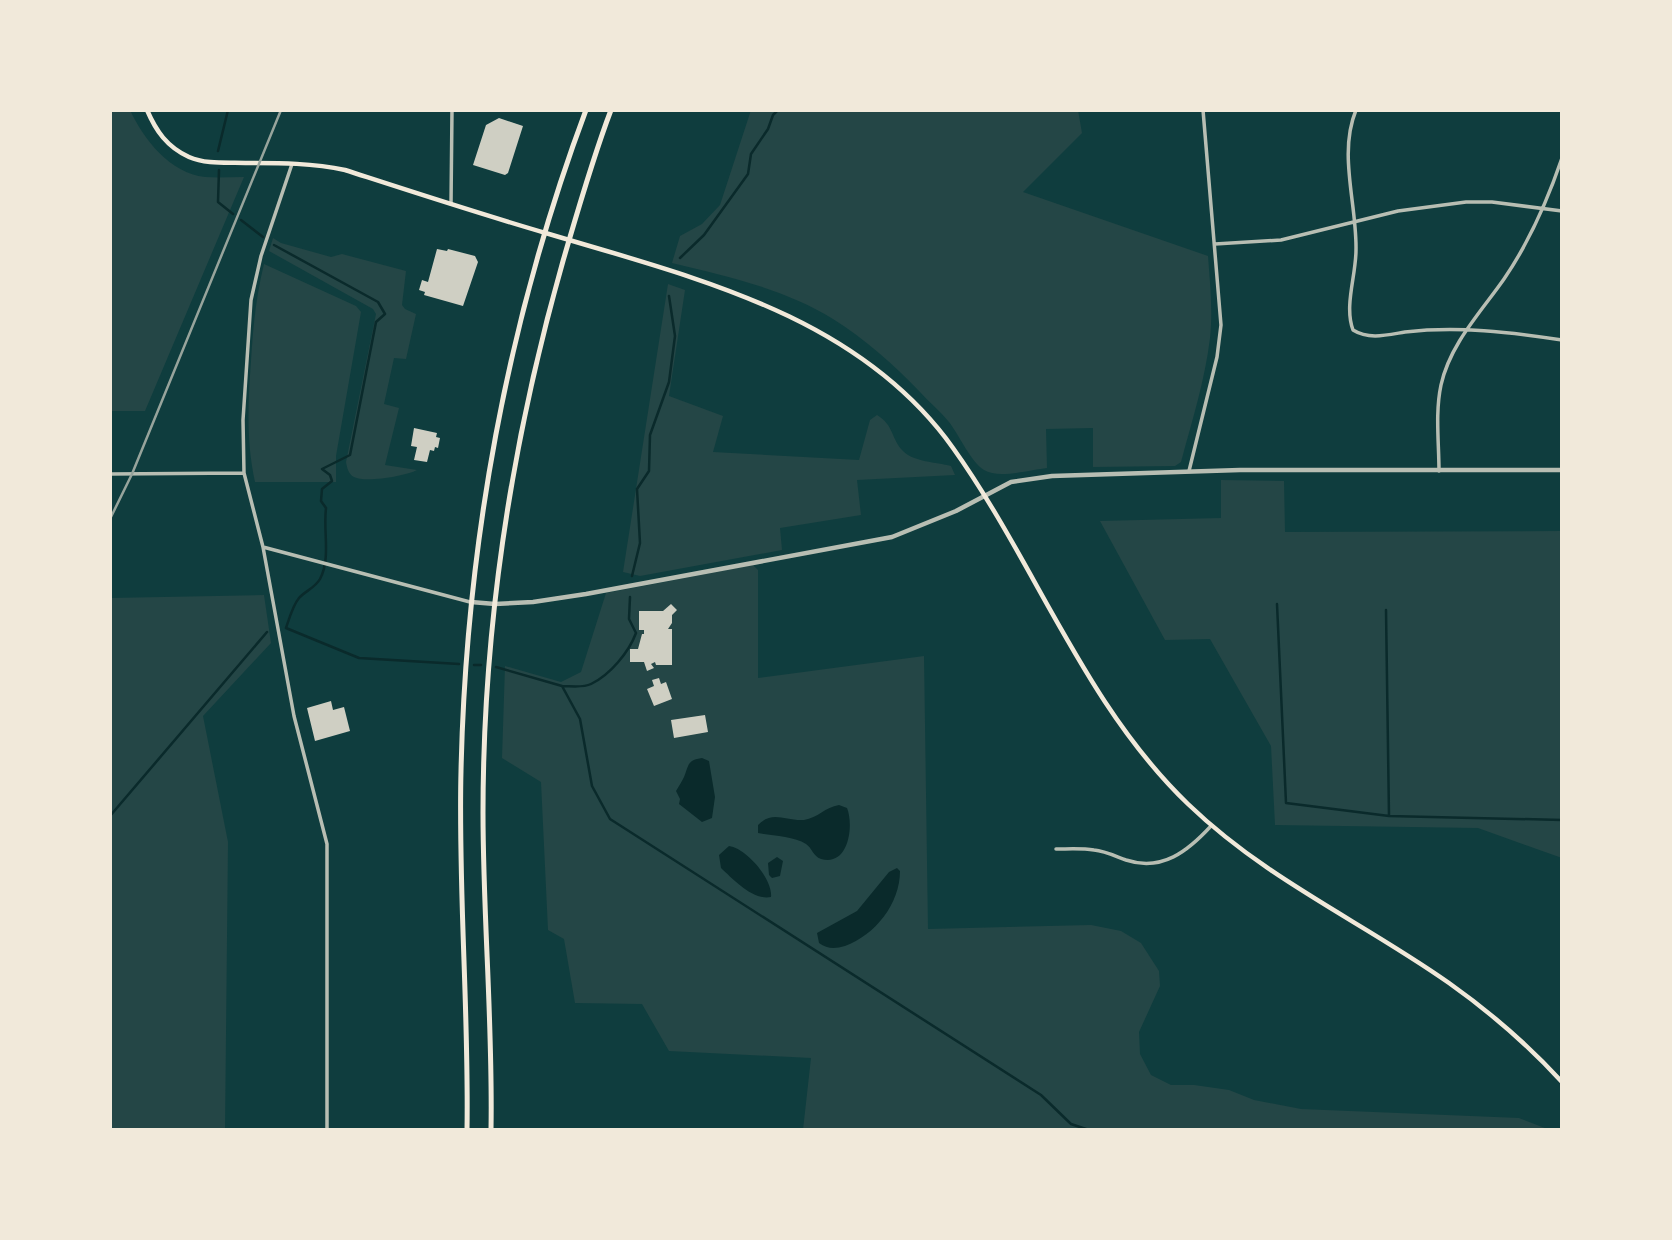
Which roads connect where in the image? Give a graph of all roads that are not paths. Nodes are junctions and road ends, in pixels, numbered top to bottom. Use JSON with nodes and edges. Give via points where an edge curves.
{"nodes":[{"id":1,"x":147,"y":110,"type":"edge"},
{"id":2,"x":452,"y":110,"type":"edge"},
{"id":3,"x":586,"y":110,"type":"edge"},
{"id":4,"x":611,"y":110,"type":"edge"},
{"id":5,"x":1203,"y":110,"type":"edge"},
{"id":6,"x":1356,"y":110,"type":"edge"},
{"id":7,"x":1562,"y":158,"type":"edge"},
{"id":8,"x":292,"y":163,"type":"junction"},
{"id":9,"x":451,"y":204,"type":"junction"},
{"id":10,"x":1544,"y":209,"type":"junction"},
{"id":11,"x":1562,"y":211,"type":"edge"},
{"id":12,"x":1355,"y":223,"type":"junction"},
{"id":13,"x":546,"y":234,"type":"junction"},
{"id":14,"x":569,"y":240,"type":"junction"},
{"id":15,"x":1214,"y":244,"type":"junction"},
{"id":16,"x":1466,"y":329,"type":"junction"},
{"id":17,"x":1562,"y":340,"type":"edge"},
{"id":18,"x":1562,"y":470,"type":"edge"},
{"id":19,"x":1439,"y":471,"type":"junction"},
{"id":20,"x":1189,"y":472,"type":"junction"},
{"id":21,"x":244,"y":473,"type":"junction"},
{"id":22,"x":110,"y":474,"type":"edge"},
{"id":23,"x":985,"y":495,"type":"junction"},
{"id":24,"x":263,"y":547,"type":"junction"},
{"id":25,"x":470,"y":602,"type":"junction"},
{"id":26,"x":495,"y":604,"type":"junction"},
{"id":27,"x":1212,"y":826,"type":"junction"},
{"id":28,"x":1056,"y":849,"type":"dead end"},
{"id":29,"x":1562,"y":1082,"type":"edge"},
{"id":30,"x":327,"y":1130,"type":"edge"},
{"id":31,"x":467,"y":1130,"type":"edge"},
{"id":32,"x":491,"y":1130,"type":"edge"}],
"edges":[{"from":1,"to":8,"type":"main road","via":[[160,136],[190,157],[211,162]]},
{"from":2,"to":9,"type":"street"},
{"from":3,"to":13,"type":"highway"},
{"from":4,"to":14,"type":"highway"},
{"from":5,"to":15,"type":"street"},
{"from":6,"to":12,"type":"street","via":[[1347,148]]},
{"from":7,"to":10,"type":"street"},
{"from":8,"to":9,"type":"main road","via":[[345,170]]},
{"from":8,"to":21,"type":"street","via":[[251,300]]},
{"from":9,"to":13,"type":"main road"},
{"from":10,"to":11,"type":"street"},
{"from":10,"to":12,"type":"street","via":[[1466,202]]},
{"from":10,"to":16,"type":"street","via":[[1504,279]]},
{"from":12,"to":15,"type":"street","via":[[1281,240]]},
{"from":12,"to":16,"type":"street","via":[[1355,271],[1348,318],[1353,330],[1375,336]]},
{"from":13,"to":14,"type":"main road"},
{"from":13,"to":25,"type":"highway","via":[[502,405]]},
{"from":14,"to":23,"type":"main road","via":[[757,301],[853,351],[920,407]]},
{"from":14,"to":26,"type":"highway","via":[[521,436]]},
{"from":15,"to":20,"type":"street","via":[[1220,341]]},
{"from":16,"to":17,"type":"street"},
{"from":16,"to":19,"type":"street","via":[[1441,384]]},
{"from":18,"to":19,"type":"street"},
{"from":19,"to":20,"type":"street"},
{"from":20,"to":23,"type":"street","via":[[1052,476],[1011,482]]},
{"from":21,"to":22,"type":"street"},
{"from":21,"to":24,"type":"street"},
{"from":23,"to":26,"type":"street","via":[[892,537],[586,594]]},
{"from":23,"to":27,"type":"main road","via":[[1120,726],[1138,751]]},
{"from":24,"to":25,"type":"street"},
{"from":24,"to":30,"type":"street","via":[[294,716],[327,844]]},
{"from":25,"to":26,"type":"street"},
{"from":25,"to":31,"type":"highway","via":[[461,772]]},
{"from":26,"to":32,"type":"highway","via":[[483,813]]},
{"from":27,"to":28,"type":"street","via":[[1194,845],[1163,862],[1144,864],[1095,850]]},
{"from":27,"to":29,"type":"main road","via":[[1280,879],[1469,998]]}]}
